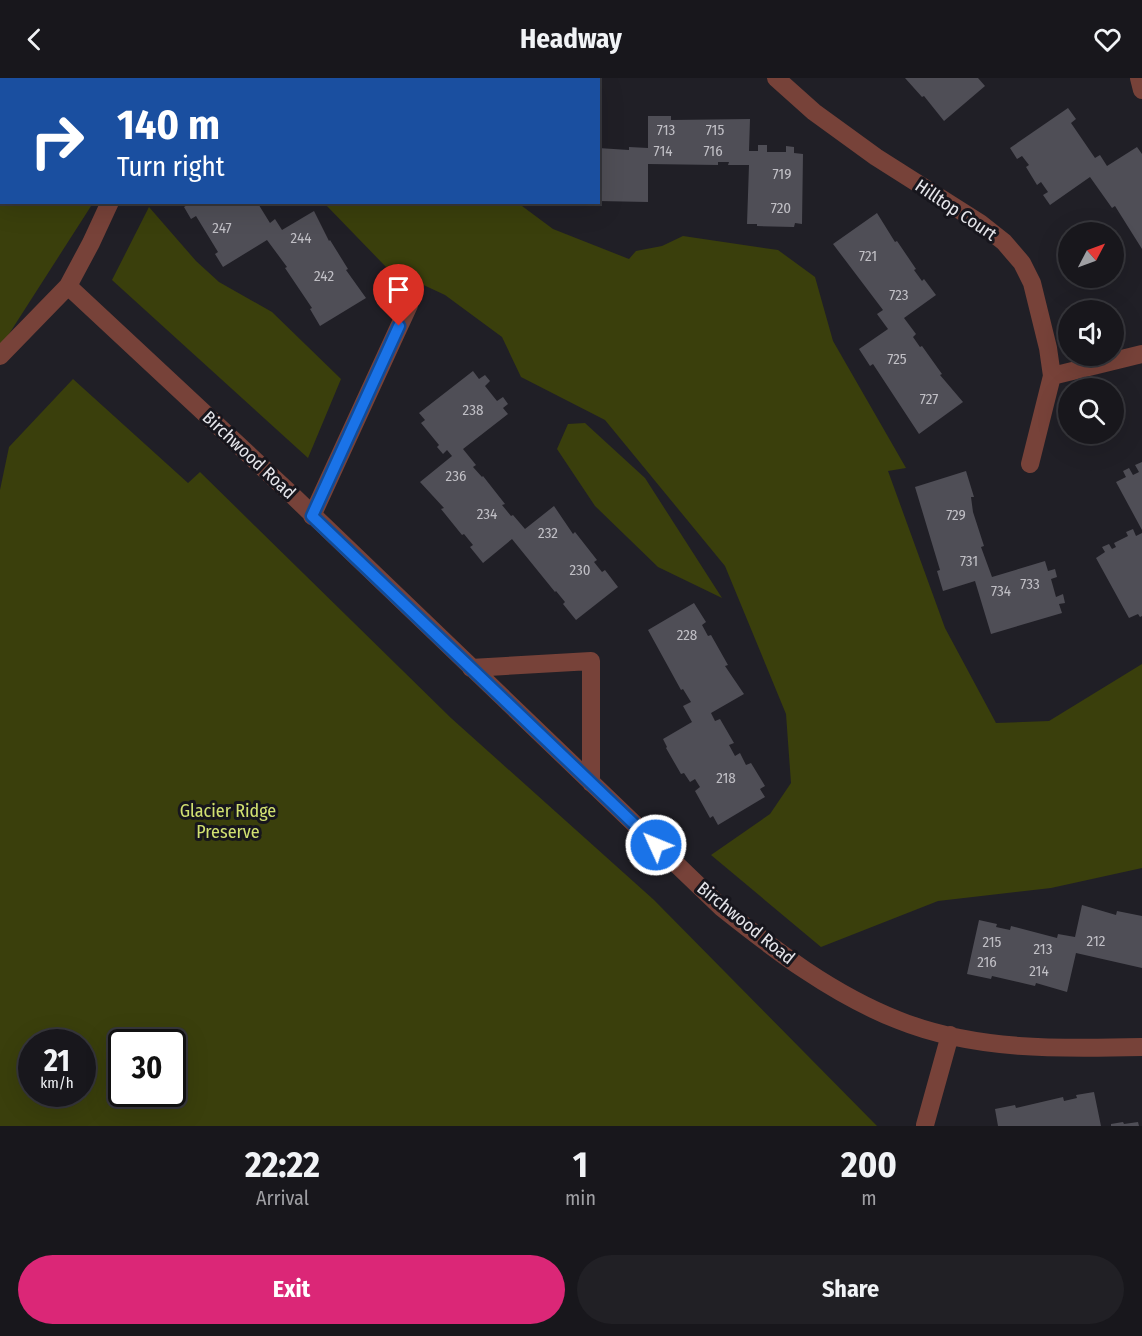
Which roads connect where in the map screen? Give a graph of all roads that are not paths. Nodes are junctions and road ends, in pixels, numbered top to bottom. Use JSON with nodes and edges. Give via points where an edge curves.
{"nodes":[{"id":1,"x":776,"y":78,"type":"edge"},
{"id":2,"x":1139,"y":78,"type":"edge"},
{"id":3,"x":1142,"y":90,"type":"edge"},
{"id":4,"x":109,"y":204,"type":"edge"},
{"id":5,"x":68,"y":286,"type":"junction"},
{"id":6,"x":409,"y":305,"type":"dead end"},
{"id":7,"x":1142,"y":354,"type":"edge"},
{"id":8,"x":0,"y":356,"type":"edge"},
{"id":9,"x":1053,"y":376,"type":"junction"},
{"id":10,"x":1030,"y":464,"type":"dead end"},
{"id":11,"x":312,"y":516,"type":"junction"},
{"id":12,"x":471,"y":668,"type":"junction"},
{"id":13,"x":591,"y":783,"type":"junction"},
{"id":14,"x":950,"y":1035,"type":"junction"},
{"id":15,"x":1142,"y":1047,"type":"edge"},
{"id":16,"x":926,"y":1125,"type":"edge"}],
"edges":[{"from":1,"to":9,"type":"street","name":"Hilltop Court","via":[[876,158],[1004,242],[1022,263],[1032,283]]},
{"from":2,"to":3,"type":"street"},
{"from":4,"to":5,"type":"street"},
{"from":5,"to":8,"type":"street"},
{"from":5,"to":11,"type":"street","name":"Birchwood Road"},
{"from":6,"to":11,"type":"street"},
{"from":7,"to":9,"type":"street"},
{"from":9,"to":10,"type":"street"},
{"from":11,"to":12,"type":"street","name":"Birchwood Road"},
{"from":12,"to":13,"type":"street","name":"Birchwood Road"},
{"from":12,"to":13,"type":"street","via":[[591,661]]},
{"from":13,"to":14,"type":"street","name":"Birchwood Road","via":[[722,908],[776,951],[830,986],[899,1020]]},
{"from":14,"to":15,"type":"street","name":"Birchwood Road","via":[[1036,1047]]},
{"from":14,"to":16,"type":"street"}]}
